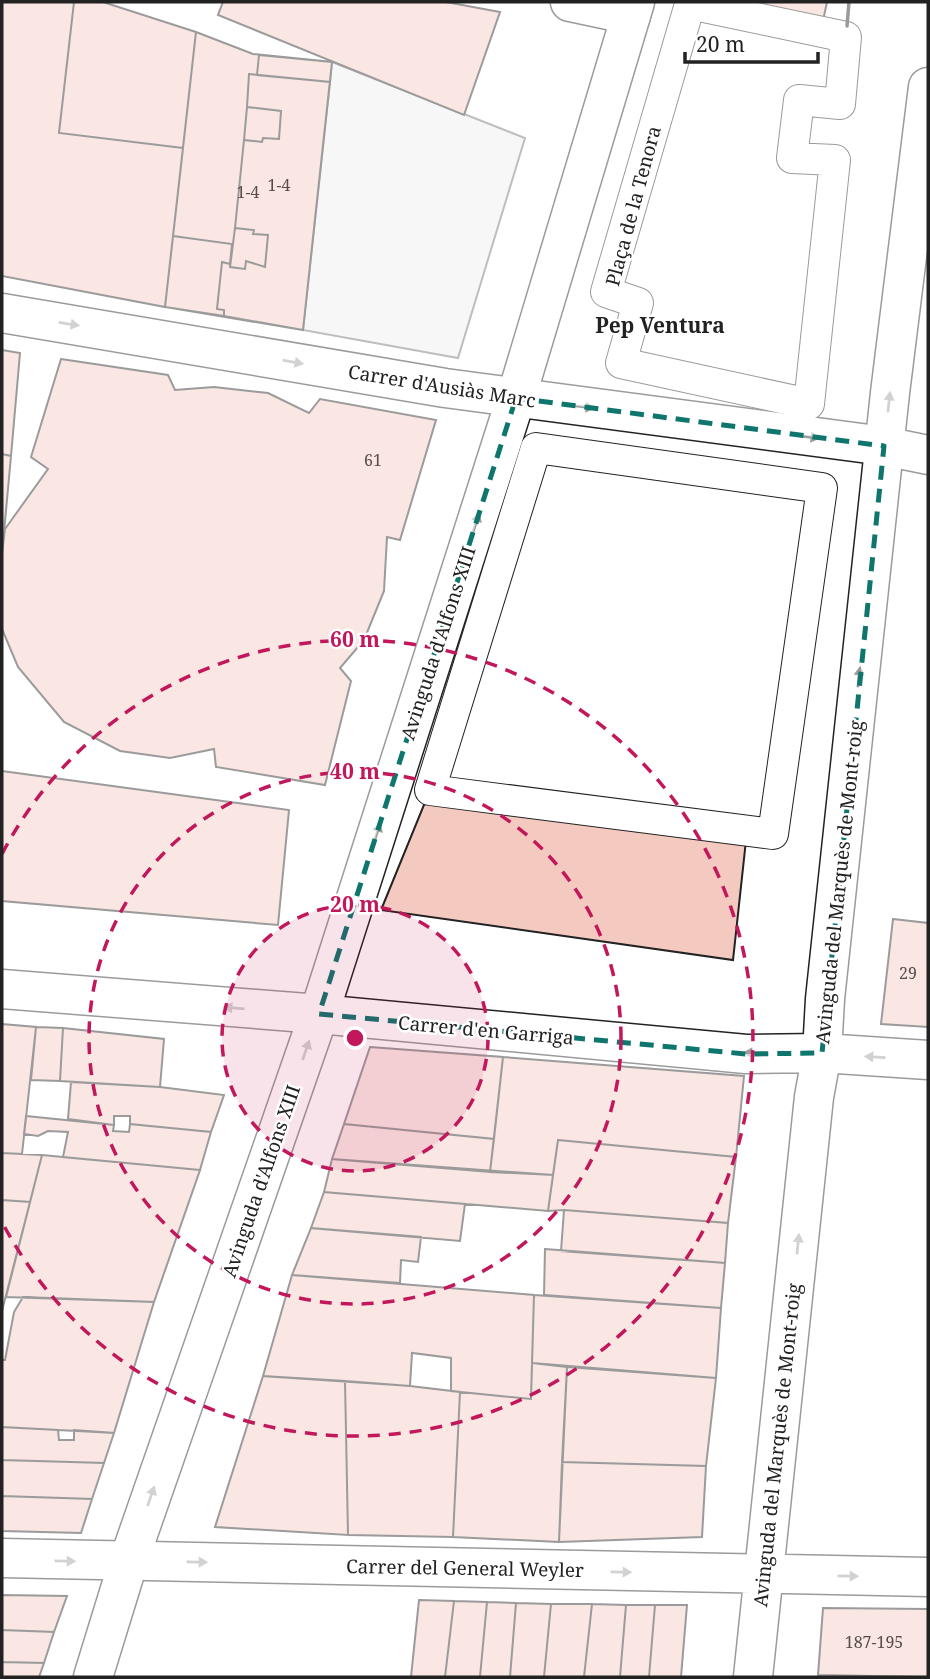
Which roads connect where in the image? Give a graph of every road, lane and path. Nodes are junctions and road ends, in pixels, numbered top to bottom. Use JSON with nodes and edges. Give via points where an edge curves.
{"nodes":[{"id":1,"x":570,"y":2,"type":"edge"},
{"id":2,"x":633,"y":8,"type":"edge"},
{"id":3,"x":846,"y":37,"type":"joint"},
{"id":4,"x":928,"y":87,"type":"edge"},
{"id":5,"x":2,"y":313,"type":"edge"},
{"id":6,"x":516,"y":398,"type":"junction"},
{"id":7,"x":884,"y":446,"type":"junction"},
{"id":8,"x":928,"y":455,"type":"edge"},
{"id":9,"x":430,"y":790,"type":"joint"},
{"id":10,"x":2,"y":989,"type":"edge"},
{"id":11,"x":319,"y":1014,"type":"junction"},
{"id":12,"x":822,"y":1053,"type":"junction"},
{"id":13,"x":928,"y":1060,"type":"edge"},
{"id":14,"x":2,"y":1558,"type":"edge"},
{"id":15,"x":129,"y":1560,"type":"junction"},
{"id":16,"x":763,"y":1575,"type":"junction"},
{"id":17,"x":928,"y":1577,"type":"edge"},
{"id":18,"x":93,"y":1677,"type":"edge"},
{"id":19,"x":753,"y":1677,"type":"edge"}],
"edges":[{"from":1,"to":2,"type":"street"},
{"from":2,"to":6,"type":"street","name":"Avinguda d'Alfons XIII"},
{"from":3,"to":3,"type":"street","name":"Plaça de la Tenora","via":[[840,104],[799,100],[792,158],[835,160],[809,404],[621,363],[638,303],[606,292],[690,4]]},
{"from":7,"to":4,"type":"street","name":"Avinguda del Marquès de Mont-roig","one_way":true},
{"from":5,"to":6,"type":"street","name":"Carrer d'Ausiàs Marc","one_way":true},
{"from":6,"to":7,"type":"street","name":"Carrer d'Ausiàs Marc","one_way":true},
{"from":11,"to":6,"type":"street","name":"Avinguda d'Alfons XIII","one_way":true},
{"from":7,"to":8,"type":"street","name":"Carrer d'Ausiàs Marc"},
{"from":12,"to":7,"type":"street","name":"Avinguda del Marquès de Mont-roig","one_way":true},
{"from":9,"to":9,"type":"street","via":[[773,834],[822,488],[537,448]]},
{"from":11,"to":10,"type":"street","name":"Carrer d'en Garriga","one_way":true},
{"from":12,"to":11,"type":"street","name":"Carrer d'en Garriga","one_way":true,"via":[[746,1054]]},
{"from":15,"to":11,"type":"street","name":"Avinguda d'Alfons XIII","one_way":true},
{"from":13,"to":12,"type":"street","name":"Carrer d'en Garriga","one_way":true},
{"from":16,"to":12,"type":"street","name":"Avinguda del Marquès de Mont-roig","one_way":true},
{"from":14,"to":15,"type":"street","name":"Carrer del General Weyler","one_way":true},
{"from":15,"to":16,"type":"street","name":"Carrer del General Weyler","one_way":true},
{"from":15,"to":18,"type":"street","name":"Avinguda d'Alfons XIII"},
{"from":16,"to":17,"type":"street","name":"Carrer del General Weyler","one_way":true},
{"from":16,"to":19,"type":"street","name":"Avinguda del Marquès de Mont-roig"}]}
